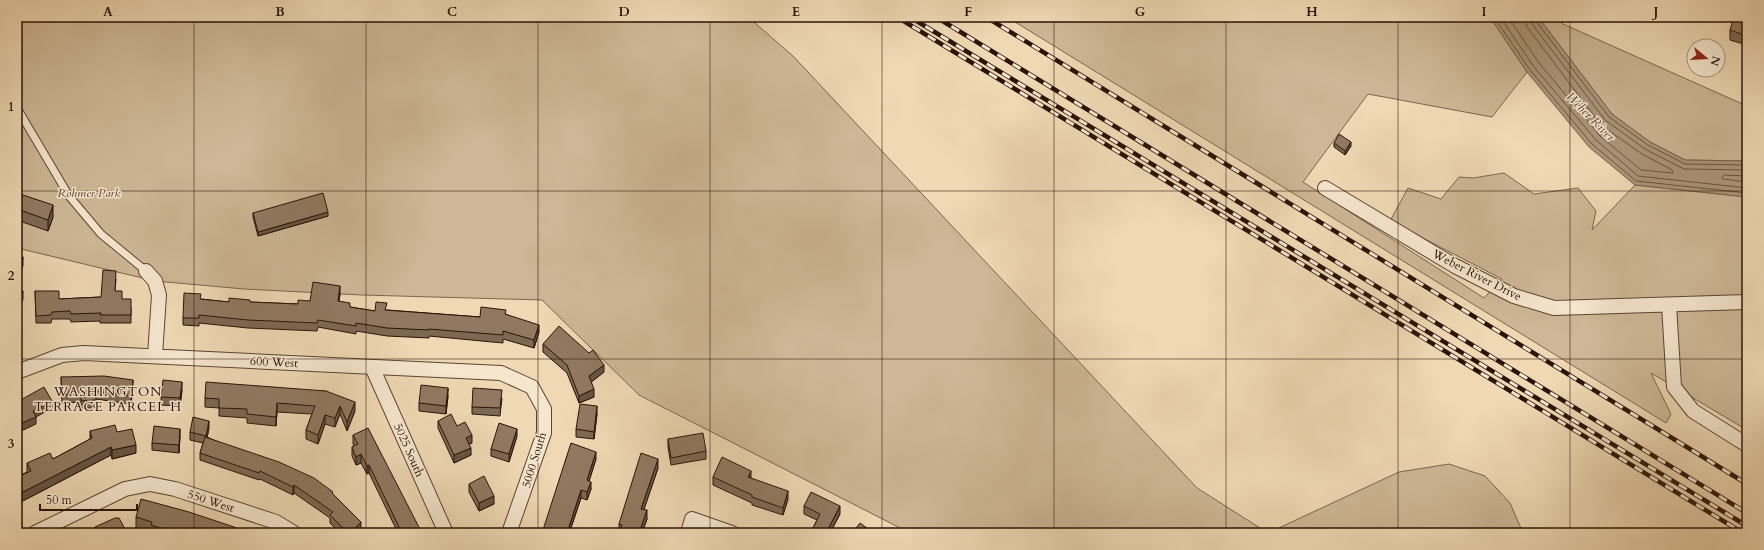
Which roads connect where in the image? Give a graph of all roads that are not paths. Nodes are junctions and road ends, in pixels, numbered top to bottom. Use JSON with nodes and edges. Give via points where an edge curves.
{"nodes":[{"id":1,"x":17,"y":108,"type":"edge"},
{"id":2,"x":1325,"y":188,"type":"dead end"},
{"id":3,"x":146,"y":271,"type":"joint"},
{"id":4,"x":1747,"y":302,"type":"edge"},
{"id":5,"x":1669,"y":305,"type":"junction"},
{"id":6,"x":155,"y":356,"type":"junction"},
{"id":7,"x":372,"y":367,"type":"junction"},
{"id":8,"x":17,"y":372,"type":"edge"},
{"id":9,"x":532,"y":387,"type":"joint"},
{"id":10,"x":1747,"y":444,"type":"edge"},
{"id":11,"x":35,"y":533,"type":"edge"},
{"id":12,"x":294,"y":533,"type":"edge"},
{"id":13,"x":446,"y":533,"type":"edge"},
{"id":14,"x":510,"y":533,"type":"edge"},
{"id":15,"x":688,"y":533,"type":"edge"},
{"id":16,"x":732,"y":533,"type":"edge"}],
"edges":[{"from":1,"to":3,"type":"lane","via":[[70,196],[101,234]]},
{"from":2,"to":5,"type":"street","name":"Weber River Drive","via":[[1455,266],[1514,296],[1554,308]]},
{"from":3,"to":6,"type":"street","via":[[155,281],[159,295]]},
{"from":4,"to":5,"type":"street","name":"Weber River Drive"},
{"from":5,"to":10,"type":"street","via":[[1674,387],[1693,412]]},
{"from":6,"to":7,"type":"street","name":"600 West"},
{"from":6,"to":8,"type":"street","name":"600 West","via":[[84,353],[62,355]]},
{"from":7,"to":9,"type":"street","name":"600 West","via":[[502,373]]},
{"from":7,"to":13,"type":"street","name":"5025 South"},
{"from":9,"to":14,"type":"street","name":"5000 South","via":[[544,409],[544,433]]},
{"from":11,"to":12,"type":"street","name":"550 West","via":[[125,489],[150,484],[175,489],[276,522]]},
{"from":15,"to":16,"type":"street","via":[[692,519]]}]}
